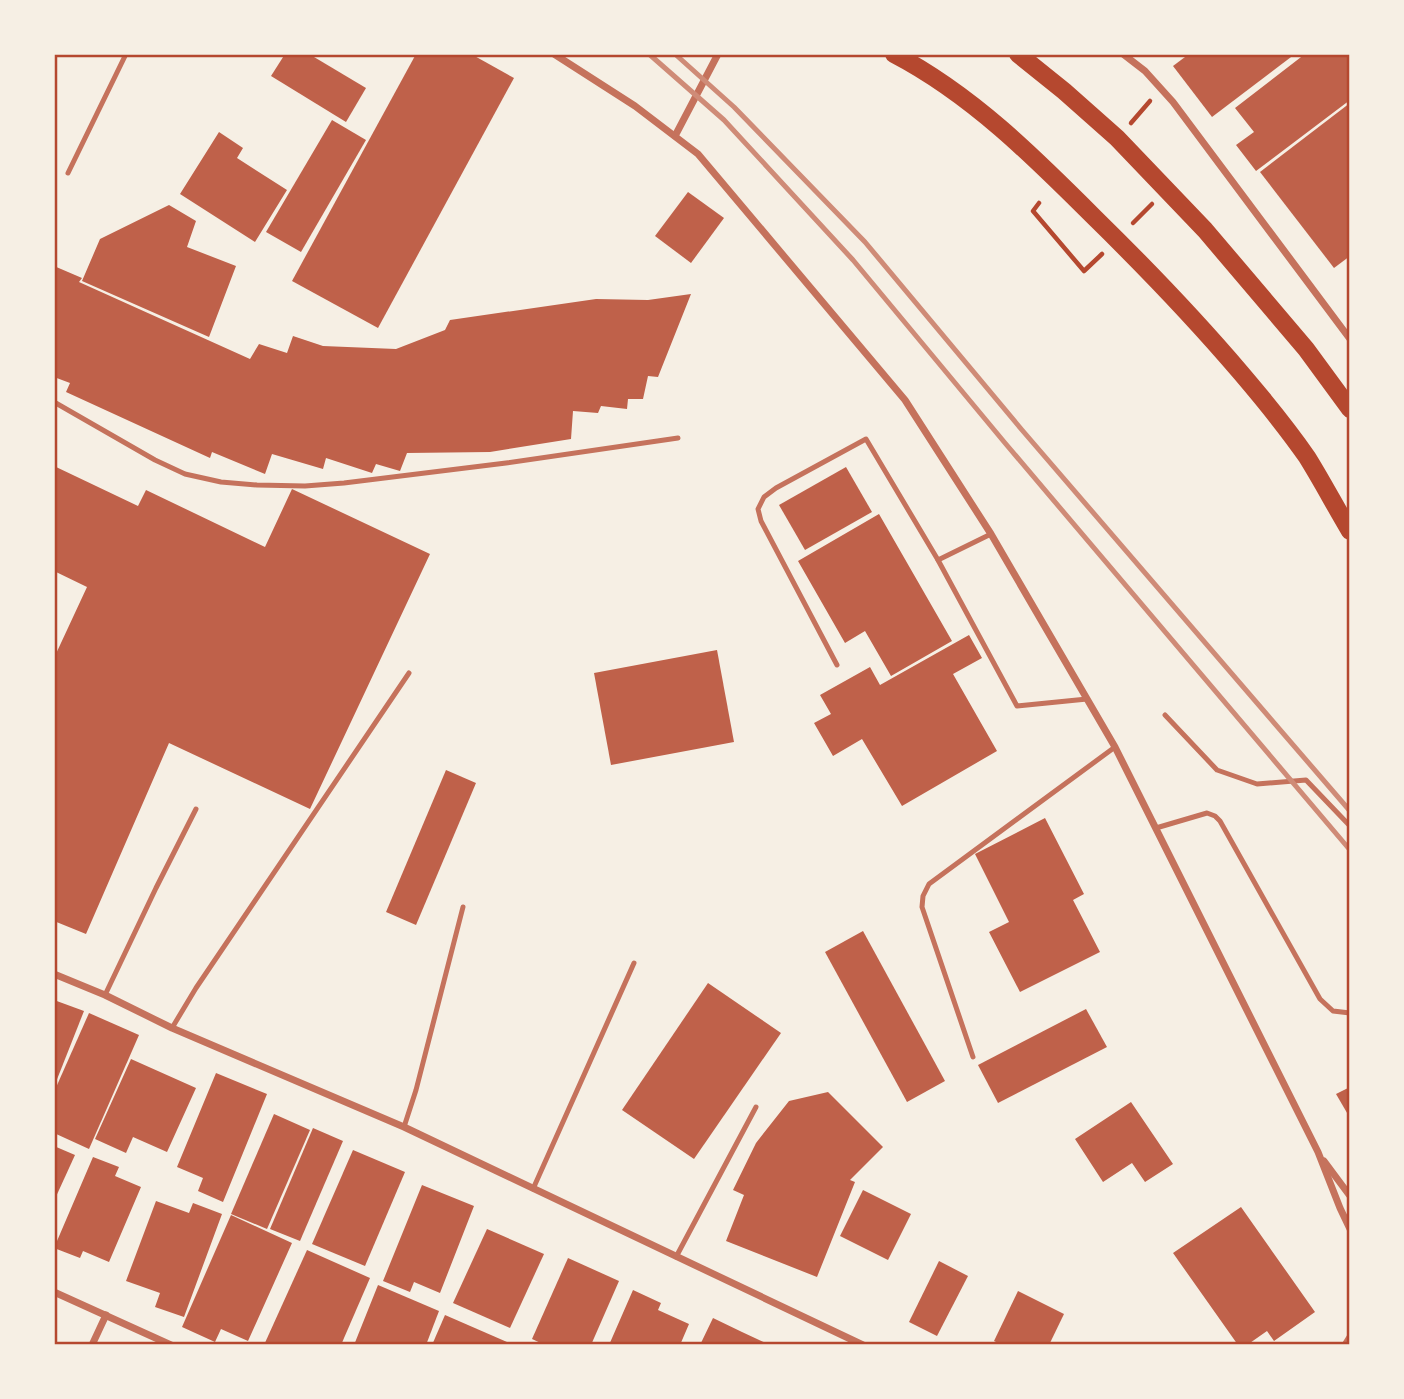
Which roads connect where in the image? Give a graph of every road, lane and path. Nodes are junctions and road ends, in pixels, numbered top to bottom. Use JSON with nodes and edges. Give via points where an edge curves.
{"nodes":[{"id":1,"x":126,"y":54,"type":"edge"},
{"id":2,"x":554,"y":54,"type":"edge"},
{"id":3,"x":718,"y":54,"type":"edge"},
{"id":4,"x":894,"y":54,"type":"edge"},
{"id":5,"x":1018,"y":54,"type":"edge"},
{"id":6,"x":1124,"y":54,"type":"edge"},
{"id":7,"x":1147,"y":104,"type":"dead end"},
{"id":8,"x":1139,"y":115,"type":"dead end"},
{"id":9,"x":675,"y":136,"type":"junction"},
{"id":10,"x":68,"y":173,"type":"dead end"},
{"id":11,"x":1039,"y":203,"type":"dead end"},
{"id":12,"x":1084,"y":271,"type":"dead end"},
{"id":13,"x":1350,"y":339,"type":"edge"},
{"id":14,"x":54,"y":402,"type":"edge"},
{"id":15,"x":1350,"y":409,"type":"edge"},
{"id":16,"x":678,"y":438,"type":"dead end"},
{"id":17,"x":1350,"y":531,"type":"edge"},
{"id":18,"x":991,"y":534,"type":"junction"},
{"id":19,"x":938,"y":560,"type":"junction"},
{"id":20,"x":837,"y":665,"type":"dead end"},
{"id":21,"x":409,"y":673,"type":"dead end"},
{"id":22,"x":1087,"y":699,"type":"junction"},
{"id":23,"x":1165,"y":715,"type":"dead end"},
{"id":24,"x":1115,"y":747,"type":"junction"},
{"id":25,"x":196,"y":809,"type":"dead end"},
{"id":26,"x":1350,"y":826,"type":"edge"},
{"id":27,"x":1156,"y":828,"type":"junction"},
{"id":28,"x":463,"y":907,"type":"dead end"},
{"id":29,"x":634,"y":963,"type":"dead end"},
{"id":30,"x":54,"y":974,"type":"edge"},
{"id":31,"x":105,"y":995,"type":"junction"},
{"id":32,"x":1350,"y":1013,"type":"edge"},
{"id":33,"x":172,"y":1028,"type":"junction"},
{"id":34,"x":973,"y":1057,"type":"dead end"},
{"id":35,"x":757,"y":1107,"type":"dead end"},
{"id":36,"x":404,"y":1127,"type":"junction"},
{"id":37,"x":1318,"y":1152,"type":"junction"},
{"id":38,"x":533,"y":1189,"type":"junction"},
{"id":39,"x":1350,"y":1196,"type":"edge"},
{"id":40,"x":1350,"y":1229,"type":"edge"},
{"id":41,"x":676,"y":1257,"type":"junction"},
{"id":42,"x":54,"y":1292,"type":"edge"},
{"id":43,"x":106,"y":1315,"type":"junction"},
{"id":44,"x":1350,"y":1337,"type":"edge"},
{"id":45,"x":92,"y":1345,"type":"edge"},
{"id":46,"x":171,"y":1345,"type":"edge"},
{"id":47,"x":863,"y":1345,"type":"edge"},
{"id":48,"x":1345,"y":1345,"type":"edge"}],
"edges":[{"from":1,"to":10,"type":"lane"},
{"from":2,"to":9,"type":"street"},
{"from":3,"to":9,"type":"street"},
{"from":4,"to":17,"type":"main road","via":[[975,106],[1057,179],[1152,274],[1267,403]]},
{"from":5,"to":15,"type":"main road","via":[[1117,138],[1205,230],[1306,349]]},
{"from":6,"to":13,"type":"street","via":[[1173,102]]},
{"from":7,"to":8,"type":"path"},
{"from":9,"to":18,"type":"street","via":[[698,154],[905,400]]},
{"from":11,"to":12,"type":"path","via":[[1033,211]]},
{"from":14,"to":16,"type":"lane","via":[[185,474],[257,485],[344,483]]},
{"from":18,"to":19,"type":"lane"},
{"from":18,"to":22,"type":"street"},
{"from":19,"to":20,"type":"lane","via":[[866,439],[764,497],[758,509],[761,521]]},
{"from":19,"to":22,"type":"lane","via":[[1017,706]]},
{"from":21,"to":33,"type":"lane"},
{"from":22,"to":24,"type":"street"},
{"from":23,"to":26,"type":"lane","via":[[1217,770],[1257,784],[1306,780]]},
{"from":24,"to":27,"type":"street"},
{"from":24,"to":34,"type":"lane","via":[[929,884],[923,896],[922,906]]},
{"from":25,"to":31,"type":"lane"},
{"from":27,"to":32,"type":"lane","via":[[1207,813],[1215,816],[1320,999],[1334,1011]]},
{"from":27,"to":37,"type":"street"},
{"from":28,"to":36,"type":"lane"},
{"from":29,"to":38,"type":"lane"},
{"from":30,"to":31,"type":"street"},
{"from":31,"to":33,"type":"street"},
{"from":33,"to":36,"type":"street"},
{"from":35,"to":41,"type":"lane"},
{"from":36,"to":38,"type":"street"},
{"from":37,"to":39,"type":"street"},
{"from":37,"to":40,"type":"street"},
{"from":38,"to":41,"type":"street"},
{"from":41,"to":47,"type":"street"},
{"from":42,"to":43,"type":"street"},
{"from":43,"to":45,"type":"street"},
{"from":43,"to":46,"type":"street"},
{"from":44,"to":48,"type":"street"}]}
